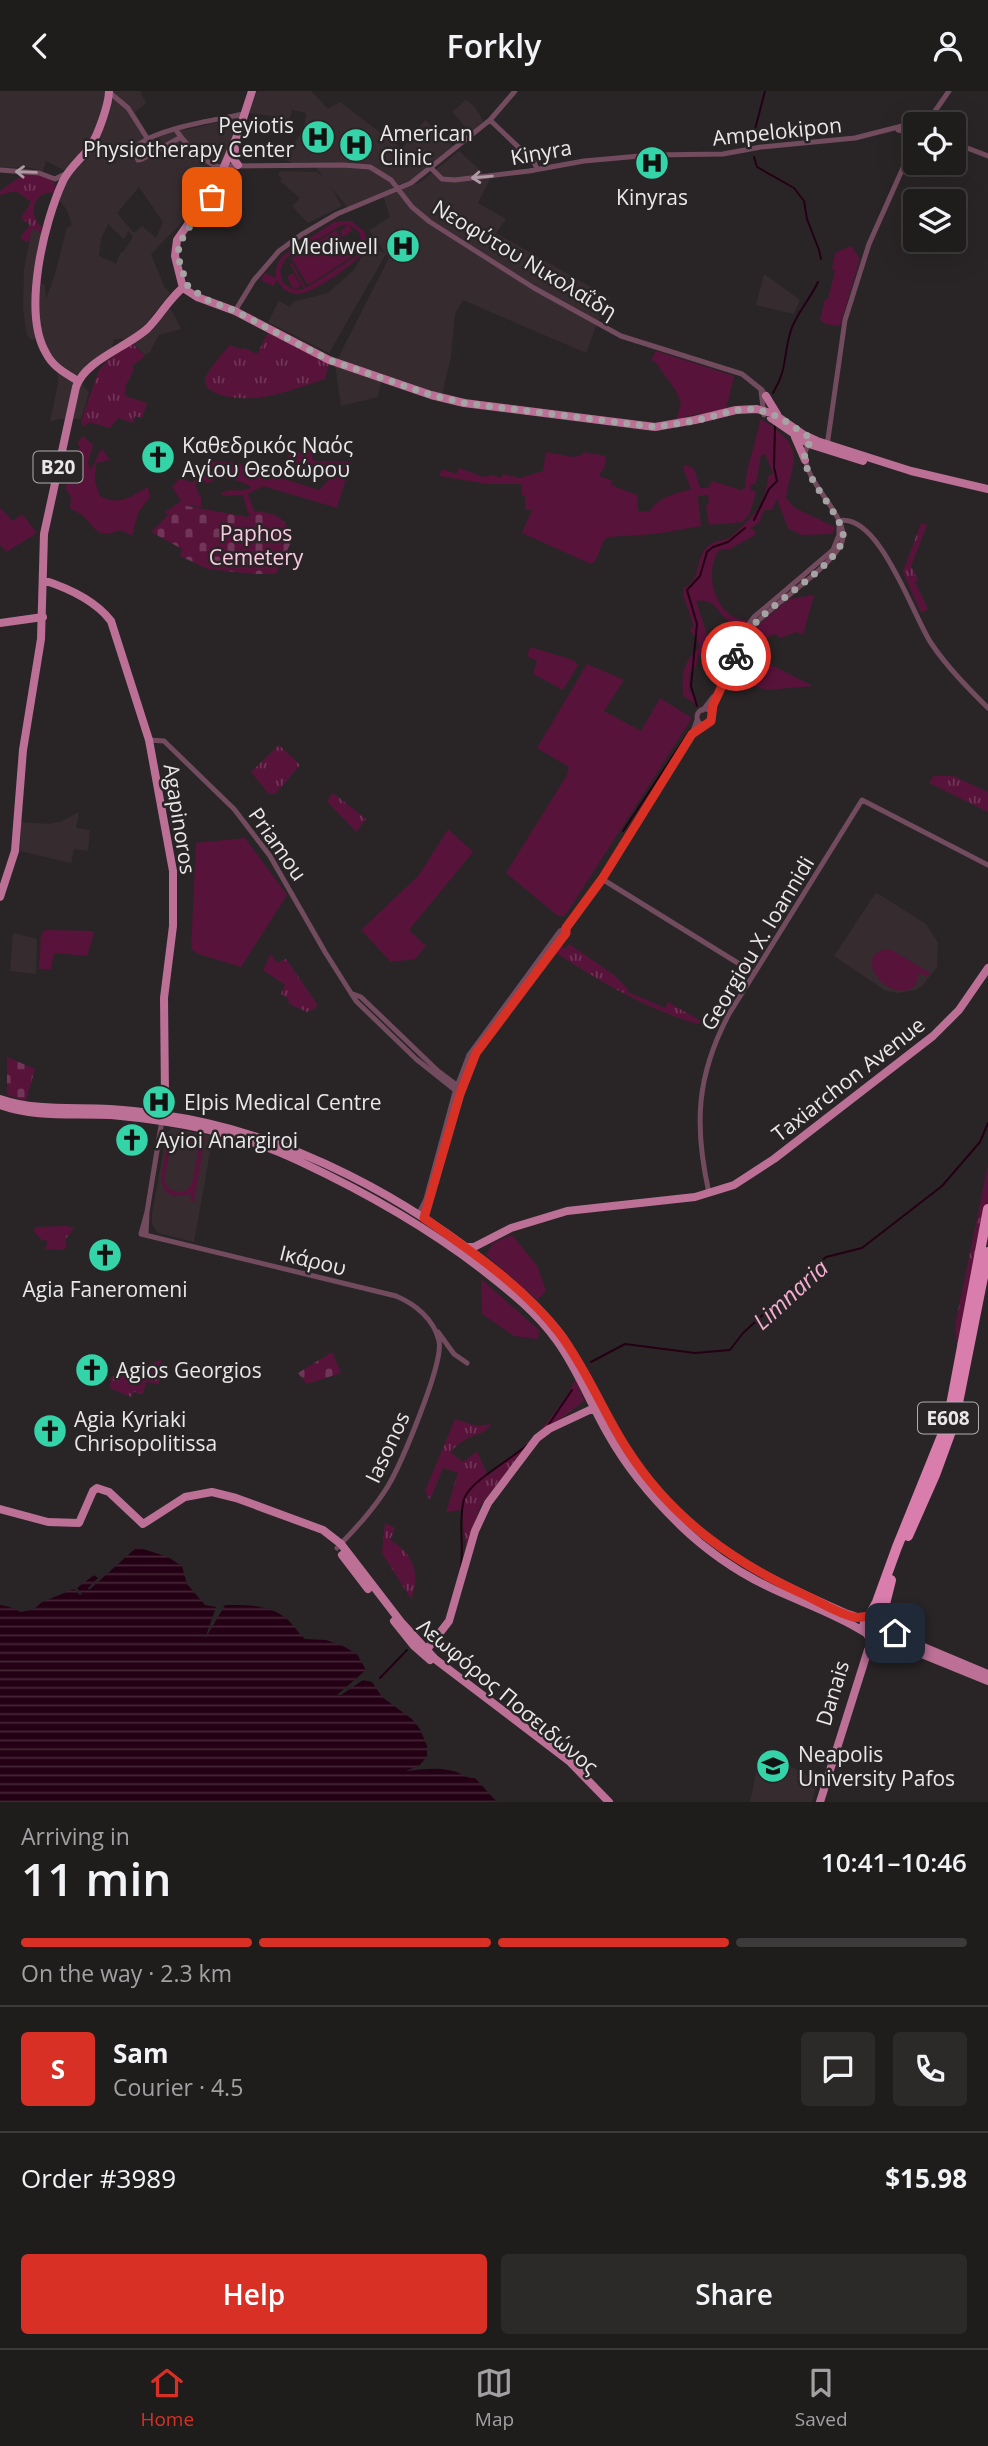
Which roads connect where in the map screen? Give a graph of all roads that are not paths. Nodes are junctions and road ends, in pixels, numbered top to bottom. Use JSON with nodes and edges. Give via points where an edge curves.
{"nodes":[{"id":1,"x":109,"y":91,"type":"edge"},
{"id":2,"x":253,"y":91,"type":"edge"},
{"id":3,"x":515,"y":91,"type":"edge"},
{"id":4,"x":949,"y":91,"type":"edge"},
{"id":5,"x":933,"y":112,"type":"edge"},
{"id":6,"x":247,"y":114,"type":"junction"},
{"id":7,"x":490,"y":121,"type":"junction"},
{"id":8,"x":903,"y":127,"type":"edge"},
{"id":9,"x":184,"y":128,"type":"junction"},
{"id":10,"x":894,"y":129,"type":"junction"},
{"id":11,"x":176,"y":130,"type":"junction"},
{"id":12,"x":903,"y":133,"type":"edge"},
{"id":13,"x":181,"y":137,"type":"junction"},
{"id":14,"x":147,"y":138,"type":"junction"},
{"id":15,"x":966,"y":148,"type":"edge"},
{"id":16,"x":235,"y":149,"type":"junction"},
{"id":17,"x":661,"y":155,"type":"joint"},
{"id":18,"x":988,"y":156,"type":"edge"},
{"id":19,"x":903,"y":162,"type":"edge"},
{"id":20,"x":239,"y":165,"type":"junction"},
{"id":21,"x":356,"y":166,"type":"junction"},
{"id":22,"x":226,"y":167,"type":"junction"},
{"id":23,"x":431,"y":168,"type":"junction"},
{"id":24,"x":537,"y":169,"type":"junction"},
{"id":25,"x":0,"y":170,"type":"edge"},
{"id":26,"x":71,"y":170,"type":"junction"},
{"id":27,"x":51,"y":178,"type":"junction"},
{"id":28,"x":400,"y":190,"type":"junction"},
{"id":29,"x":59,"y":191,"type":"junction"},
{"id":30,"x":184,"y":284,"type":"junction"},
{"id":31,"x":235,"y":311,"type":"junction"},
{"id":32,"x":78,"y":381,"type":"junction"},
{"id":33,"x":763,"y":394,"type":"junction"},
{"id":34,"x":748,"y":409,"type":"junction"},
{"id":35,"x":766,"y":413,"type":"junction"},
{"id":36,"x":724,"y":414,"type":"junction"},
{"id":37,"x":779,"y":417,"type":"junction"},
{"id":38,"x":794,"y":435,"type":"junction"},
{"id":39,"x":811,"y":441,"type":"junction"},
{"id":40,"x":827,"y":447,"type":"junction"},
{"id":41,"x":805,"y":460,"type":"junction"},
{"id":42,"x":988,"y":491,"type":"edge"},
{"id":43,"x":838,"y":521,"type":"junction"},
{"id":44,"x":42,"y":554,"type":"junction"},
{"id":45,"x":43,"y":580,"type":"junction"},
{"id":46,"x":62,"y":587,"type":"junction"},
{"id":47,"x":43,"y":619,"type":"junction"},
{"id":48,"x":0,"y":623,"type":"edge"},
{"id":49,"x":988,"y":708,"type":"edge"},
{"id":50,"x":703,"y":710,"type":"junction"},
{"id":51,"x":711,"y":713,"type":"junction"},
{"id":52,"x":697,"y":720,"type":"junction"},
{"id":53,"x":705,"y":725,"type":"junction"},
{"id":54,"x":692,"y":734,"type":"junction"},
{"id":55,"x":149,"y":740,"type":"junction"},
{"id":56,"x":988,"y":866,"type":"edge"},
{"id":57,"x":602,"y":879,"type":"junction"},
{"id":58,"x":0,"y":897,"type":"edge"},
{"id":59,"x":566,"y":928,"type":"junction"},
{"id":60,"x":988,"y":968,"type":"edge"},
{"id":61,"x":754,"y":973,"type":"junction"},
{"id":62,"x":354,"y":994,"type":"junction"},
{"id":63,"x":461,"y":1074,"type":"junction"},
{"id":64,"x":444,"y":1076,"type":"junction"},
{"id":65,"x":459,"y":1090,"type":"junction"},
{"id":66,"x":0,"y":1098,"type":"edge"},
{"id":67,"x":0,"y":1105,"type":"edge"},
{"id":68,"x":163,"y":1118,"type":"junction"},
{"id":69,"x":709,"y":1193,"type":"junction"},
{"id":70,"x":988,"y":1209,"type":"edge"},
{"id":71,"x":147,"y":1212,"type":"junction"},
{"id":72,"x":419,"y":1219,"type":"junction"},
{"id":73,"x":147,"y":1222,"type":"junction"},
{"id":74,"x":143,"y":1235,"type":"junction"},
{"id":75,"x":159,"y":1238,"type":"junction"},
{"id":76,"x":491,"y":1239,"type":"junction"},
{"id":77,"x":464,"y":1247,"type":"junction"},
{"id":78,"x":988,"y":1252,"type":"edge"},
{"id":79,"x":484,"y":1262,"type":"junction"},
{"id":80,"x":433,"y":1327,"type":"junction"},
{"id":81,"x":467,"y":1363,"type":"dead end"},
{"id":82,"x":586,"y":1392,"type":"junction"},
{"id":83,"x":598,"y":1408,"type":"junction"},
{"id":84,"x":577,"y":1416,"type":"junction"},
{"id":85,"x":0,"y":1509,"type":"edge"},
{"id":86,"x":338,"y":1545,"type":"junction"},
{"id":87,"x":869,"y":1616,"type":"junction"},
{"id":88,"x":886,"y":1623,"type":"junction"},
{"id":89,"x":865,"y":1633,"type":"junction"},
{"id":90,"x":879,"y":1638,"type":"junction"},
{"id":91,"x":427,"y":1654,"type":"junction"},
{"id":92,"x":988,"y":1674,"type":"edge"},
{"id":93,"x":988,"y":1681,"type":"edge"},
{"id":94,"x":607,"y":1802,"type":"edge"},
{"id":95,"x":818,"y":1802,"type":"edge"}],
"edges":[{"from":1,"to":14,"type":"street","via":[[128,108]]},
{"from":1,"to":26,"type":"main road","via":[[96,135]]},
{"from":2,"to":6,"type":"main road"},
{"from":3,"to":7,"type":"street"},
{"from":4,"to":5,"type":"street","name":"Ampelokipon"},
{"from":6,"to":9,"type":"street"},
{"from":6,"to":16,"type":"main road"},
{"from":6,"to":22,"type":"main road"},
{"from":7,"to":23,"type":"street"},
{"from":7,"to":24,"type":"street"},
{"from":8,"to":10,"type":"street","name":"Ampelokipon"},
{"from":9,"to":11,"type":"street"},
{"from":9,"to":13,"type":"street"},
{"from":10,"to":12,"type":"street","name":"Ampelokipon"},
{"from":10,"to":17,"type":"street","name":"Ampelokipon","via":[[723,154]]},
{"from":11,"to":13,"type":"street"},
{"from":11,"to":14,"type":"street"},
{"from":13,"to":14,"type":"street","via":[[138,160],[134,149]]},
{"from":13,"to":22,"type":"street","via":[[203,157]]},
{"from":15,"to":18,"type":"street"},
{"from":16,"to":20,"type":"main road","via":[[234,160]]},
{"from":16,"to":22,"type":"main road"},
{"from":17,"to":24,"type":"street","name":"Kinyra"},
{"from":19,"to":40,"type":"street","via":[[869,244],[845,320]]},
{"from":20,"to":21,"type":"street"},
{"from":20,"to":22,"type":"street"},
{"from":21,"to":22,"type":"street"},
{"from":21,"to":28,"type":"street","name":"Νεοφύτου Νικολαΐδη","via":[[377,170]]},
{"from":22,"to":30,"type":"main road","via":[[177,240],[175,256]]},
{"from":24,"to":23,"type":"street","name":"Kinyra","one_way":true,"via":[[455,180],[442,179]]},
{"from":23,"to":28,"type":"street"},
{"from":27,"to":25,"type":"street","one_way":true},
{"from":26,"to":27,"type":"street"},
{"from":26,"to":29,"type":"main road"},
{"from":27,"to":29,"type":"street"},
{"from":28,"to":31,"type":"street","via":[[337,214],[290,243],[265,267]]},
{"from":28,"to":33,"type":"street","name":"Νεοφύτου Νικολαΐδη","via":[[430,222],[593,322],[741,374]]},
{"from":29,"to":32,"type":"main road","via":[[39,262],[38,330],[46,355]]},
{"from":30,"to":31,"type":"main road"},
{"from":30,"to":32,"type":"main road","via":[[141,334]]},
{"from":31,"to":36,"type":"main road","via":[[329,360],[464,403],[655,427]]},
{"from":32,"to":44,"type":"main road","number":"B20"},
{"from":33,"to":34,"type":"main road","via":[[758,404]]},
{"from":33,"to":35,"type":"street"},
{"from":33,"to":37,"type":"main road"},
{"from":34,"to":35,"type":"main road"},
{"from":34,"to":36,"type":"main road"},
{"from":35,"to":36,"type":"main road"},
{"from":35,"to":37,"type":"main road"},
{"from":35,"to":38,"type":"main road"},
{"from":37,"to":39,"type":"main road"},
{"from":38,"to":39,"type":"main road"},
{"from":38,"to":41,"type":"main road"},
{"from":39,"to":40,"type":"main road"},
{"from":39,"to":41,"type":"street"},
{"from":40,"to":42,"type":"main road","via":[[914,475]]},
{"from":41,"to":43,"type":"street"},
{"from":43,"to":49,"type":"street","via":[[859,526],[885,552],[928,639]]},
{"from":43,"to":50,"type":"street","via":[[839,535],[831,552],[748,625]]},
{"from":43,"to":51,"type":"street","via":[[843,530],[838,549],[751,628]]},
{"from":44,"to":45,"type":"main road","number":"B20"},
{"from":44,"to":46,"type":"main road","via":[[49,573]]},
{"from":45,"to":46,"type":"main road","name":"Agapinoros"},
{"from":45,"to":47,"type":"main road","number":"B20"},
{"from":46,"to":55,"type":"main road","name":"Agapinoros","via":[[111,621]]},
{"from":47,"to":48,"type":"main road"},
{"from":47,"to":58,"type":"main road","number":"B20","via":[[23,750],[15,851]]},
{"from":50,"to":51,"type":"street"},
{"from":50,"to":52,"type":"street"},
{"from":51,"to":53,"type":"street","via":[[711,721]]},
{"from":52,"to":53,"type":"street"},
{"from":52,"to":54,"type":"street"},
{"from":53,"to":54,"type":"street"},
{"from":54,"to":57,"type":"street"},
{"from":55,"to":62,"type":"street","name":"Priamou","via":[[164,741],[234,809],[270,856]]},
{"from":55,"to":68,"type":"main road","name":"Agapinoros","via":[[173,871],[173,926],[164,998]]},
{"from":56,"to":61,"type":"street","name":"Georgiou X. Ioannidi","via":[[862,800]]},
{"from":57,"to":59,"type":"street"},
{"from":57,"to":61,"type":"street"},
{"from":59,"to":63,"type":"street","via":[[473,1047]]},
{"from":59,"to":65,"type":"street","via":[[476,1053]]},
{"from":60,"to":69,"type":"main road","name":"Taxiarchon Avenue","via":[[959,1010],[933,1036],[774,1159],[734,1185]]},
{"from":61,"to":69,"type":"street","name":"Georgiou X. Ioannidi","via":[[723,1024],[704,1075],[699,1130]]},
{"from":62,"to":64,"type":"street","name":"Priamou"},
{"from":62,"to":65,"type":"street","name":"Priamou","via":[[362,1007]]},
{"from":63,"to":64,"type":"street","via":[[455,1079]]},
{"from":63,"to":65,"type":"street"},
{"from":64,"to":65,"type":"street","name":"Priamou"},
{"from":65,"to":72,"type":"street"},
{"from":66,"to":68,"type":"main road","via":[[38,1107],[112,1109]]},
{"from":67,"to":68,"type":"main road","via":[[31,1112]]},
{"from":68,"to":71,"type":"street","name":"Agapinoros"},
{"from":68,"to":72,"type":"main road","via":[[258,1143]]},
{"from":69,"to":76,"type":"main road","name":"Taxiarchon Avenue","via":[[567,1212],[511,1228]]},
{"from":70,"to":87,"type":"highway","number":"E608","via":[[948,1421]]},
{"from":71,"to":73,"type":"street","name":"Agapinoros"},
{"from":71,"to":74,"type":"street","name":"Agapinoros"},
{"from":72,"to":77,"type":"main road"},
{"from":72,"to":82,"type":"main road","via":[[536,1315],[570,1360]]},
{"from":73,"to":74,"type":"street","name":"Agapinoros"},
{"from":73,"to":75,"type":"street"},
{"from":74,"to":75,"type":"street","name":"Ικάρου"},
{"from":75,"to":80,"type":"street","name":"Ικάρου","via":[[396,1296],[413,1305]]},
{"from":76,"to":77,"type":"main road","name":"Taxiarchon Avenue"},
{"from":76,"to":79,"type":"main road","via":[[482,1249]]},
{"from":77,"to":79,"type":"main road"},
{"from":78,"to":88,"type":"highway","number":"E608","via":[[954,1423],[893,1576],[884,1604]]},
{"from":79,"to":83,"type":"main road","via":[[562,1336]]},
{"from":80,"to":81,"type":"street","name":"Ικάρου"},
{"from":80,"to":86,"type":"street","name":"Iasonos","via":[[440,1344],[437,1361],[392,1479],[371,1511]]},
{"from":82,"to":83,"type":"main road"},
{"from":82,"to":84,"type":"main road","via":[[587,1404]]},
{"from":83,"to":84,"type":"main road"},
{"from":83,"to":87,"type":"main road","via":[[649,1479],[706,1538],[782,1585],[853,1616]]},
{"from":83,"to":89,"type":"main road","via":[[615,1446],[640,1482],[697,1540],[758,1581]]},
{"from":83,"to":91,"type":"main road","via":[[540,1441],[492,1505],[479,1533],[453,1623]]},
{"from":84,"to":91,"type":"main road","via":[[549,1429],[533,1443],[488,1503],[475,1531],[449,1621]]},
{"from":85,"to":86,"type":"main road","name":"Λεωφόρος Ποσειδώνος","via":[[48,1522],[79,1523],[97,1488],[109,1492],[143,1524],[184,1497],[207,1492],[306,1523],[323,1530]]},
{"from":86,"to":91,"type":"main road","name":"Λεωφόρος Ποσειδώνος","via":[[406,1637]]},
{"from":87,"to":88,"type":"main road","via":[[879,1615]]},
{"from":87,"to":89,"type":"main road","via":[[863,1624]]},
{"from":88,"to":90,"type":"main road","via":[[886,1632]]},
{"from":88,"to":92,"type":"main road","via":[[906,1640]]},
{"from":89,"to":90,"type":"main road"},
{"from":89,"to":95,"type":"main road","name":"Danais"},
{"from":90,"to":93,"type":"main road"},
{"from":90,"to":95,"type":"main road","name":"Danais","via":[[868,1650]]},
{"from":91,"to":94,"type":"main road","name":"Λεωφόρος Ποσειδώνος","via":[[573,1765]]}]}
